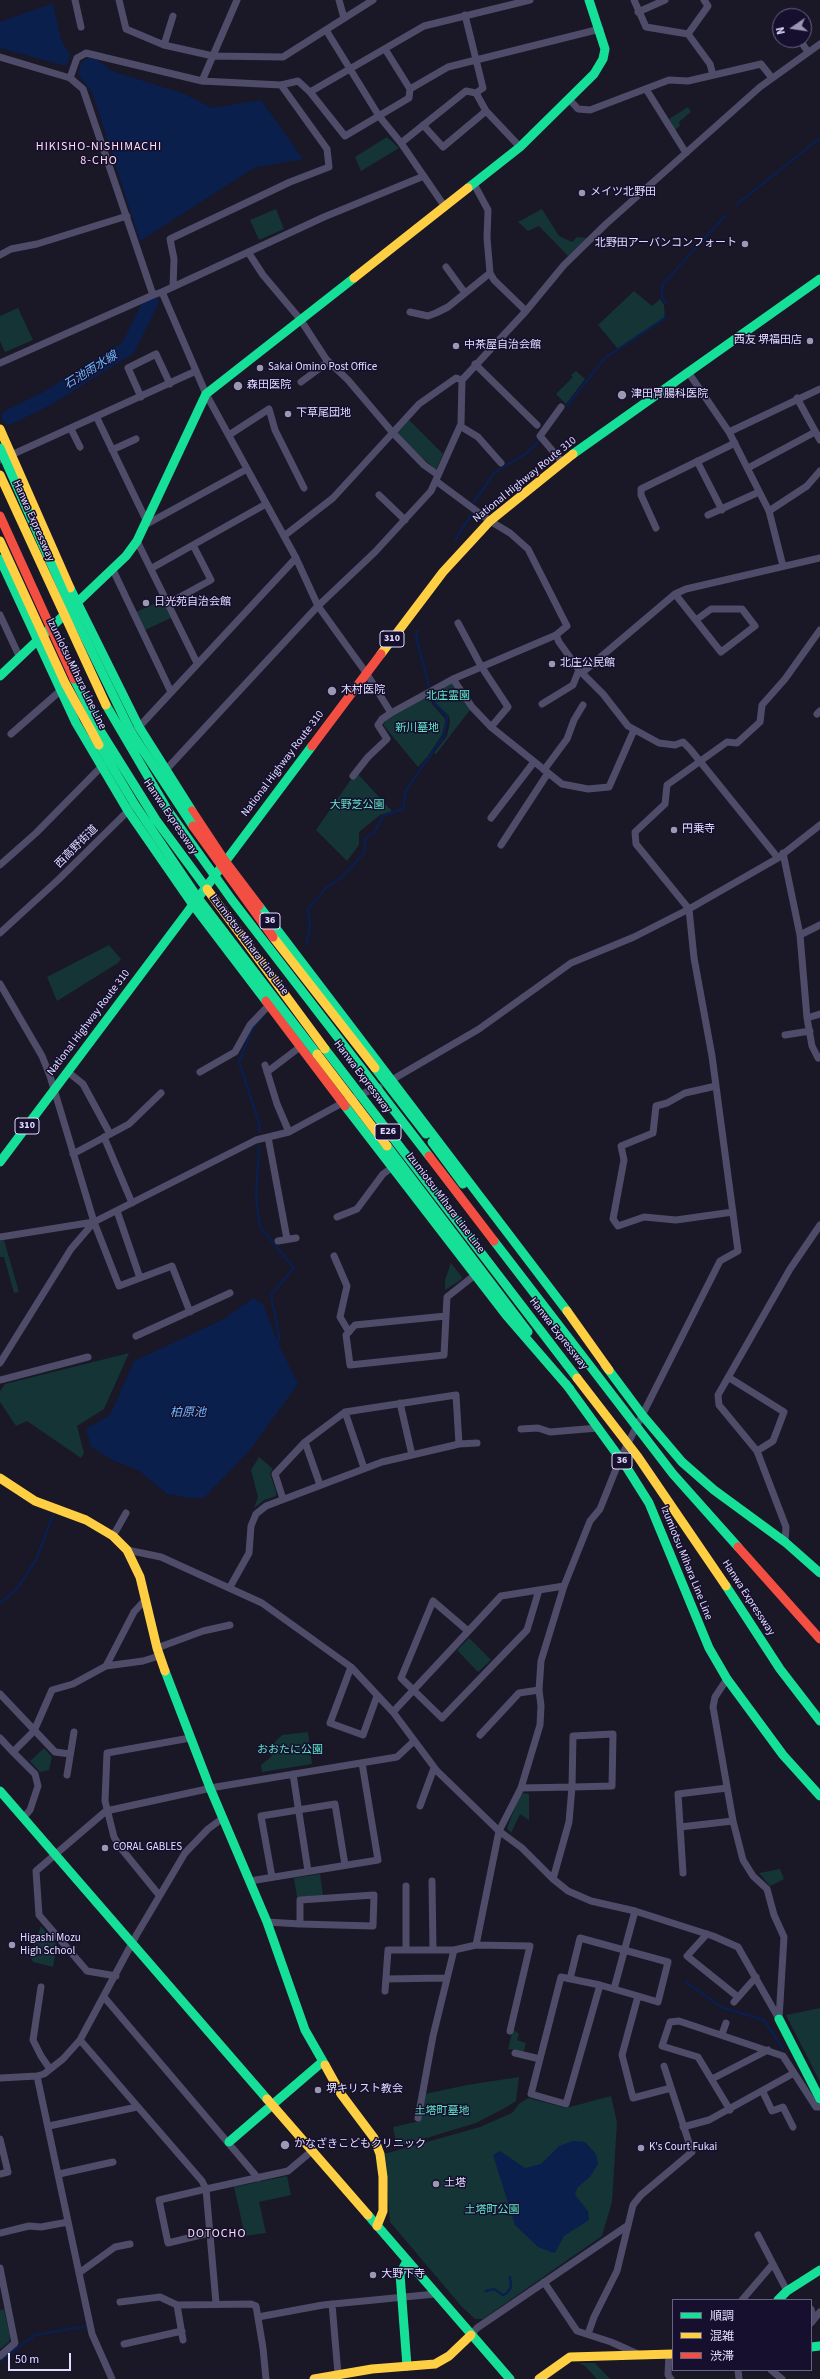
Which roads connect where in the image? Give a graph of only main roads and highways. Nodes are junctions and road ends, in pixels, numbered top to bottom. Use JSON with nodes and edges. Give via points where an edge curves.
{"nodes":[{"id":1,"x":589,"y":0,"type":"edge"},
{"id":2,"x":820,"y":279,"type":"edge"},
{"id":3,"x":0,"y":429,"type":"edge"},
{"id":4,"x":0,"y":448,"type":"edge"},
{"id":5,"x":0,"y":475,"type":"edge"},
{"id":6,"x":0,"y":516,"type":"edge"},
{"id":7,"x":0,"y":541,"type":"edge"},
{"id":8,"x":0,"y":559,"type":"edge"},
{"id":9,"x":76,"y":603,"type":"junction"},
{"id":10,"x":37,"y":642,"type":"junction"},
{"id":11,"x":0,"y":676,"type":"edge"},
{"id":12,"x":225,"y":861,"type":"junction"},
{"id":13,"x":193,"y":906,"type":"junction"},
{"id":14,"x":0,"y":1162,"type":"edge"},
{"id":15,"x":609,"y":1370,"type":"junction"},
{"id":16,"x":570,"y":1389,"type":"junction"},
{"id":17,"x":0,"y":1478,"type":"edge"},
{"id":18,"x":820,"y":1573,"type":"edge"},
{"id":19,"x":820,"y":1639,"type":"edge"},
{"id":20,"x":820,"y":1722,"type":"edge"},
{"id":21,"x":0,"y":1791,"type":"edge"},
{"id":22,"x":820,"y":1796,"type":"edge"},
{"id":23,"x":779,"y":2019,"type":"road end"},
{"id":24,"x":321,"y":2063,"type":"junction"},
{"id":25,"x":820,"y":2099,"type":"edge"},
{"id":26,"x":274,"y":2105,"type":"junction"},
{"id":27,"x":229,"y":2142,"type":"road end"},
{"id":28,"x":377,"y":2226,"type":"junction"},
{"id":29,"x":407,"y":2261,"type":"junction"},
{"id":30,"x":820,"y":2270,"type":"edge"},
{"id":31,"x":779,"y":2299,"type":"edge"},
{"id":32,"x":471,"y":2335,"type":"junction"},
{"id":33,"x":671,"y":2354,"type":"edge"},
{"id":34,"x":407,"y":2366,"type":"junction"},
{"id":35,"x":314,"y":2379,"type":"edge"},
{"id":36,"x":510,"y":2379,"type":"edge"},
{"id":37,"x":539,"y":2379,"type":"edge"}],
"edges":[{"from":1,"to":9,"type":"main road","via":[[605,49],[603,59],[594,74],[520,147],[206,394],[137,541],[113,570]]},
{"from":2,"to":12,"type":"main road","name":"National Highway Route 310","number":"310","via":[[562,462],[490,521],[443,572]]},
{"from":3,"to":9,"type":"main road","number":"36"},
{"from":4,"to":15,"type":"main road","number":"36","bridge":true,"via":[[72,611],[131,732],[158,775],[297,969],[542,1288]]},
{"from":5,"to":19,"type":"main road","name":"Hanwa Expressway","number":"E26","bridge":true,"via":[[116,724],[168,809],[236,906],[673,1474]]},
{"from":6,"to":20,"type":"main road","name":"Hanwa Expressway","number":"E26","bridge":true,"via":[[82,695],[101,732],[156,820],[301,1018],[638,1457],[682,1518],[780,1669]]},
{"from":7,"to":16,"type":"main road","name":"Izumiotsu Mihara Line Line","number":"36","bridge":true,"via":[[65,683],[135,805],[198,898]]},
{"from":8,"to":10,"type":"main road","number":"36"},
{"from":9,"to":10,"type":"main road"},
{"from":9,"to":12,"type":"main road","number":"36","via":[[139,727]]},
{"from":10,"to":11,"type":"main road"},
{"from":10,"to":13,"type":"main road","number":"36","via":[[76,723],[101,767]]},
{"from":12,"to":13,"type":"main road","name":"National Highway Route 310","number":"310"},
{"from":12,"to":15,"type":"main road","number":"36","via":[[549,1285]]},
{"from":13,"to":14,"type":"main road","name":"National Highway Route 310","number":"310"},
{"from":13,"to":16,"type":"main road","number":"36","via":[[475,1275],[534,1350]]},
{"from":15,"to":18,"type":"main road","number":"36","via":[[643,1416],[697,1477],[785,1542]]},
{"from":16,"to":22,"type":"main road","name":"Izumiotsu Mihara Line Line","number":"36","via":[[649,1503],[709,1648],[727,1679],[783,1755]]},
{"from":17,"to":24,"type":"main road","via":[[35,1500],[86,1520],[113,1536],[127,1550],[140,1577],[158,1652],[190,1738],[267,1922],[305,2030]]},
{"from":21,"to":26,"type":"main road","via":[[56,1852]]},
{"from":23,"to":25,"type":"main road"},
{"from":24,"to":26,"type":"main road"},
{"from":24,"to":28,"type":"main road","via":[[374,2138],[380,2154],[384,2200]]},
{"from":26,"to":27,"type":"main road"},
{"from":26,"to":28,"type":"main road"},
{"from":28,"to":29,"type":"main road"},
{"from":29,"to":32,"type":"main road"},
{"from":29,"to":34,"type":"main road","via":[[400,2274]]},
{"from":30,"to":31,"type":"main road"},
{"from":32,"to":34,"type":"main road","via":[[441,2362]]},
{"from":32,"to":36,"type":"main road"},
{"from":33,"to":37,"type":"main road","via":[[570,2357]]},
{"from":34,"to":35,"type":"main road"}]}
